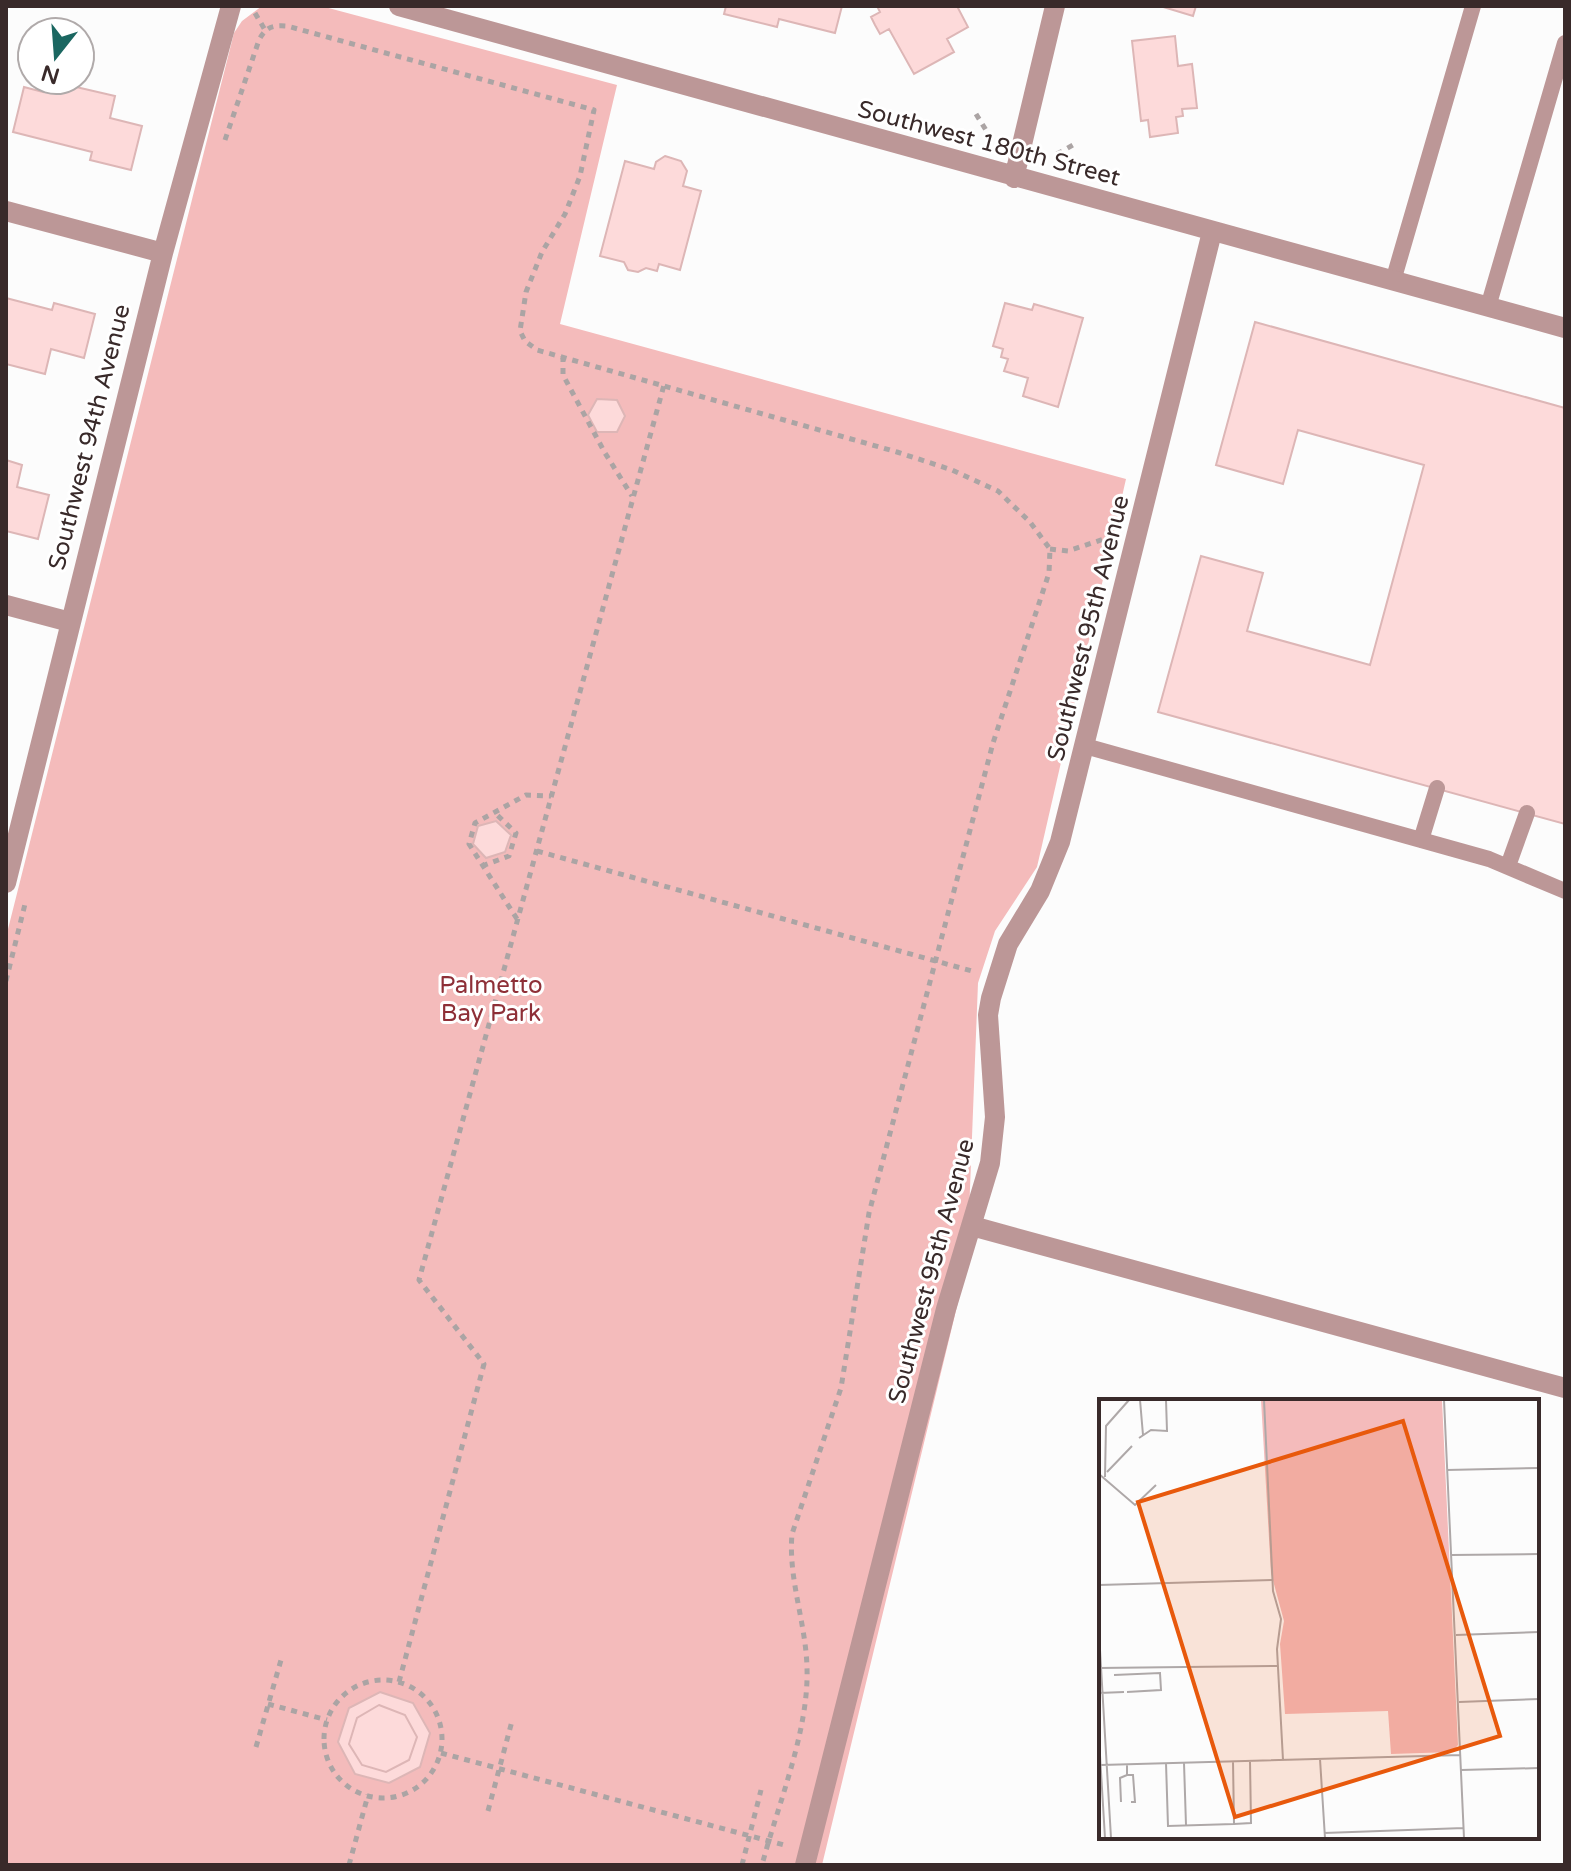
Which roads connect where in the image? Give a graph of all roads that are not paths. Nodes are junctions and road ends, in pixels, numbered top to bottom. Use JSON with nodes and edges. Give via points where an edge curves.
{"nodes":[{"id":1,"x":231,"y":6,"type":"edge"},
{"id":2,"x":399,"y":6,"type":"edge"},
{"id":3,"x":1055,"y":6,"type":"edge"},
{"id":4,"x":1473,"y":6,"type":"edge"},
{"id":5,"x":1565,"y":43,"type":"edge"},
{"id":6,"x":1014,"y":178,"type":"junction"},
{"id":7,"x":6,"y":211,"type":"edge"},
{"id":8,"x":1212,"y":232,"type":"junction"},
{"id":9,"x":163,"y":253,"type":"junction"},
{"id":10,"x":1393,"y":281,"type":"junction"},
{"id":11,"x":1488,"y":307,"type":"junction"},
{"id":12,"x":1565,"y":328,"type":"edge"},
{"id":13,"x":6,"y":605,"type":"edge"},
{"id":14,"x":70,"y":622,"type":"junction"},
{"id":15,"x":1085,"y":746,"type":"junction"},
{"id":16,"x":1437,"y":788,"type":"dead end"},
{"id":17,"x":1527,"y":813,"type":"dead end"},
{"id":18,"x":1421,"y":840,"type":"junction"},
{"id":19,"x":1508,"y":866,"type":"junction"},
{"id":20,"x":6,"y":883,"type":"edge"},
{"id":21,"x":1565,"y":891,"type":"edge"},
{"id":22,"x":972,"y":1226,"type":"junction"},
{"id":23,"x":1565,"y":1388,"type":"edge"},
{"id":24,"x":805,"y":1865,"type":"edge"}],
"edges":[{"from":1,"to":9,"type":"street","name":"Southwest 94th Avenue"},
{"from":2,"to":6,"type":"street","name":"Southwest 180th Street"},
{"from":3,"to":6,"type":"street"},
{"from":4,"to":10,"type":"lane"},
{"from":5,"to":11,"type":"lane"},
{"from":6,"to":8,"type":"street","name":"Southwest 180th Street"},
{"from":7,"to":9,"type":"street"},
{"from":8,"to":10,"type":"street","name":"Southwest 180th Street"},
{"from":8,"to":15,"type":"street","name":"Southwest 95th Avenue"},
{"from":9,"to":14,"type":"street","name":"Southwest 94th Avenue"},
{"from":10,"to":11,"type":"street","name":"Southwest 180th Street"},
{"from":11,"to":12,"type":"street","name":"Southwest 180th Street"},
{"from":13,"to":14,"type":"street"},
{"from":14,"to":20,"type":"street","name":"Southwest 94th Avenue"},
{"from":15,"to":18,"type":"lane"},
{"from":15,"to":22,"type":"street","name":"Southwest 95th Avenue","via":[[1052,867],[1008,944],[991,998],[994,1140]]},
{"from":16,"to":18,"type":"lane"},
{"from":17,"to":19,"type":"lane"},
{"from":18,"to":19,"type":"lane"},
{"from":19,"to":21,"type":"lane"},
{"from":22,"to":23,"type":"street"},
{"from":22,"to":24,"type":"street","name":"Southwest 95th Avenue","via":[[946,1309]]}]}
